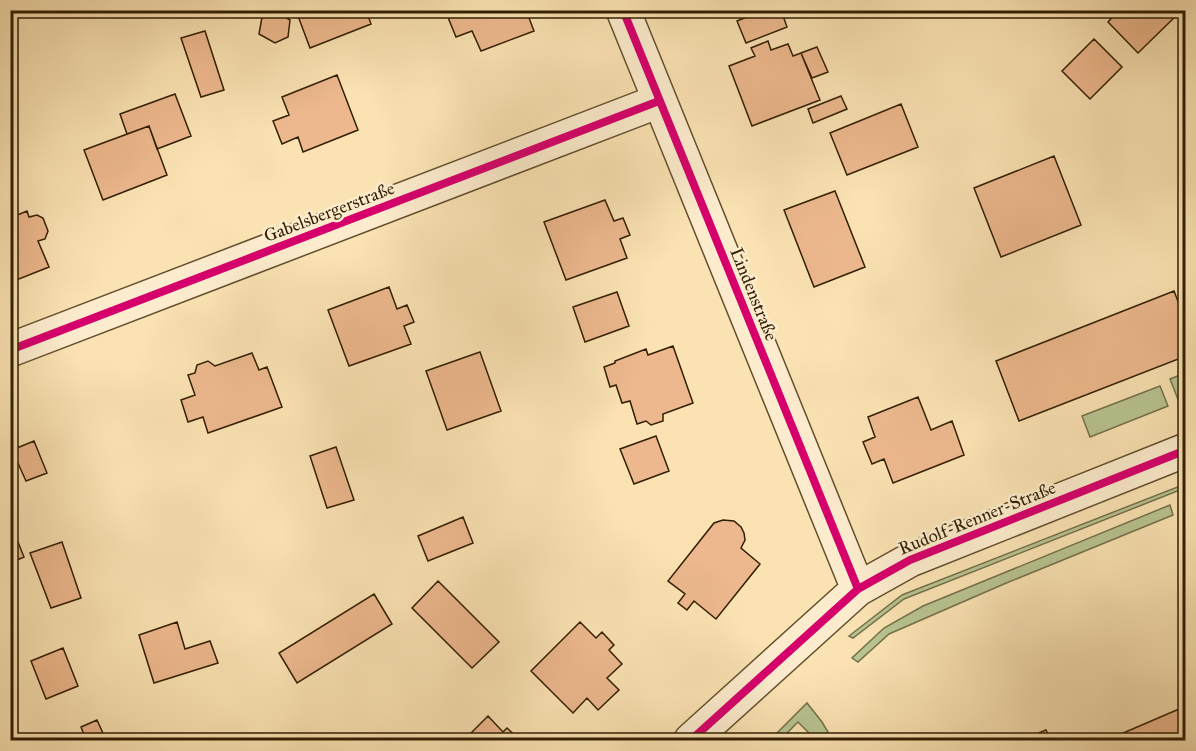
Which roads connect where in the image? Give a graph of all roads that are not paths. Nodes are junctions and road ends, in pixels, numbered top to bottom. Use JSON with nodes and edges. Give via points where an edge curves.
{"nodes":[{"id":1,"x":623,"y":10,"type":"edge"},
{"id":2,"x":659,"y":101,"type":"junction"},
{"id":3,"x":10,"y":350,"type":"edge"},
{"id":4,"x":1185,"y":450,"type":"edge"},
{"id":5,"x":858,"y":589,"type":"junction"},
{"id":6,"x":691,"y":741,"type":"edge"}],
"edges":[{"from":1,"to":2,"type":"street","name":"Lindenstraße"},
{"from":2,"to":3,"type":"street","name":"Gabelsbergerstraße"},
{"from":2,"to":5,"type":"street","name":"Lindenstraße"},
{"from":4,"to":5,"type":"street","name":"Rudolf-Renner-Straße","via":[[910,560]]},
{"from":5,"to":6,"type":"street","name":"Rudolf-Renner-Straße"}]}
